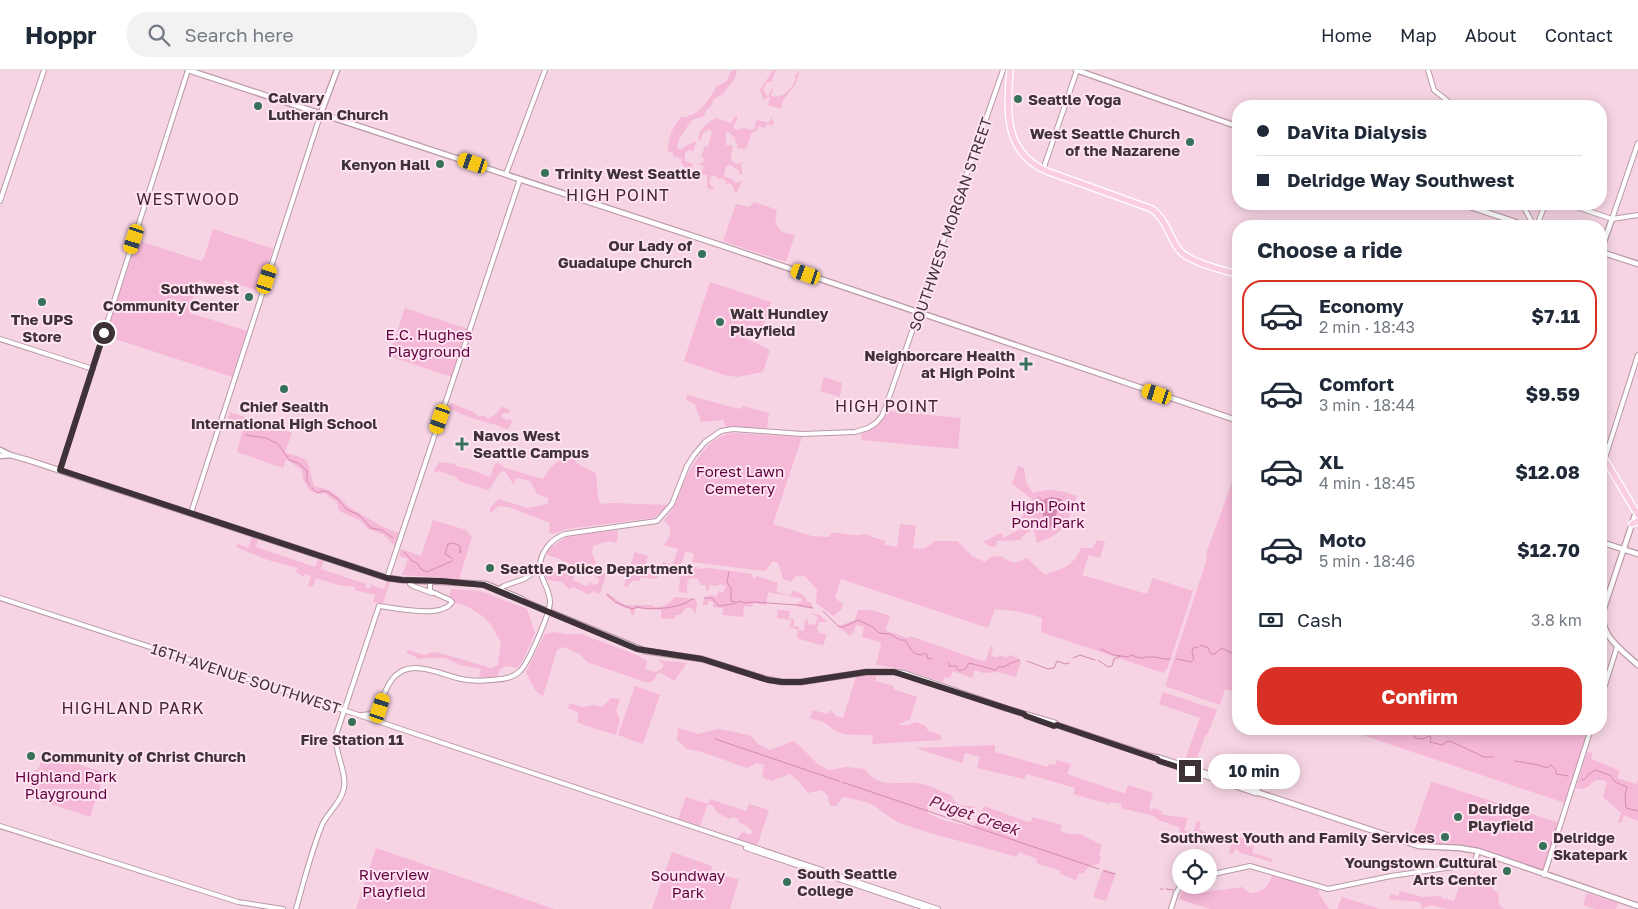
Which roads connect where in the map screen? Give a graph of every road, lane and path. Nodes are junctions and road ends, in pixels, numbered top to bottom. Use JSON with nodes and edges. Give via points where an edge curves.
{"nodes":[{"id":1,"x":44,"y":70,"type":"edge"},
{"id":2,"x":188,"y":70,"type":"edge"},
{"id":3,"x":337,"y":70,"type":"edge"},
{"id":4,"x":545,"y":70,"type":"edge"},
{"id":5,"x":1003,"y":70,"type":"edge"},
{"id":6,"x":1010,"y":70,"type":"edge"},
{"id":7,"x":1077,"y":70,"type":"edge"},
{"id":8,"x":1428,"y":70,"type":"edge"},
{"id":9,"x":999,"y":84,"type":"junction"},
{"id":10,"x":1009,"y":87,"type":"junction"},
{"id":11,"x":1446,"y":100,"type":"edge"},
{"id":12,"x":321,"y":114,"type":"junction"},
{"id":13,"x":1232,"y":125,"type":"edge"},
{"id":14,"x":1638,"y":143,"type":"edge"},
{"id":15,"x":1043,"y":170,"type":"junction"},
{"id":16,"x":506,"y":174,"type":"junction"},
{"id":17,"x":520,"y":179,"type":"junction"},
{"id":18,"x":0,"y":201,"type":"edge"},
{"id":19,"x":1480,"y":210,"type":"edge"},
{"id":20,"x":1586,"y":210,"type":"edge"},
{"id":21,"x":1638,"y":215,"type":"edge"},
{"id":22,"x":1612,"y":219,"type":"junction"},
{"id":23,"x":1509,"y":220,"type":"edge"},
{"id":24,"x":1607,"y":234,"type":"edge"},
{"id":25,"x":1607,"y":253,"type":"edge"},
{"id":26,"x":1638,"y":264,"type":"edge"},
{"id":27,"x":1232,"y":272,"type":"edge"},
{"id":28,"x":918,"y":312,"type":"junction"},
{"id":29,"x":0,"y":339,"type":"edge"},
{"id":30,"x":1638,"y":356,"type":"edge"},
{"id":31,"x":93,"y":370,"type":"junction"},
{"id":32,"x":1232,"y":419,"type":"edge"},
{"id":33,"x":1607,"y":445,"type":"edge"},
{"id":34,"x":0,"y":450,"type":"edge"},
{"id":35,"x":10,"y":455,"type":"junction"},
{"id":36,"x":0,"y":456,"type":"edge"},
{"id":37,"x":1607,"y":463,"type":"edge"},
{"id":38,"x":60,"y":470,"type":"junction"},
{"id":39,"x":191,"y":513,"type":"junction"},
{"id":40,"x":1635,"y":519,"type":"edge"},
{"id":41,"x":1607,"y":544,"type":"edge"},
{"id":42,"x":1624,"y":550,"type":"junction"},
{"id":43,"x":1638,"y":554,"type":"edge"},
{"id":44,"x":540,"y":568,"type":"junction"},
{"id":45,"x":387,"y":578,"type":"junction"},
{"id":46,"x":410,"y":580,"type":"junction"},
{"id":47,"x":430,"y":581,"type":"junction"},
{"id":48,"x":498,"y":590,"type":"junction"},
{"id":49,"x":432,"y":592,"type":"junction"},
{"id":50,"x":0,"y":598,"type":"edge"},
{"id":51,"x":1607,"y":603,"type":"edge"},
{"id":52,"x":549,"y":612,"type":"junction"},
{"id":53,"x":1607,"y":635,"type":"edge"},
{"id":54,"x":1617,"y":647,"type":"junction"},
{"id":55,"x":1638,"y":665,"type":"edge"},
{"id":56,"x":1607,"y":679,"type":"edge"},
{"id":57,"x":380,"y":708,"type":"junction"},
{"id":58,"x":344,"y":710,"type":"junction"},
{"id":59,"x":356,"y":714,"type":"junction"},
{"id":60,"x":376,"y":721,"type":"junction"},
{"id":61,"x":1589,"y":735,"type":"edge"},
{"id":62,"x":0,"y":826,"type":"edge"},
{"id":63,"x":718,"y":836,"type":"junction"},
{"id":64,"x":1478,"y":851,"type":"junction"},
{"id":65,"x":1217,"y":874,"type":"edge"},
{"id":66,"x":1544,"y":874,"type":"junction"},
{"id":67,"x":1176,"y":894,"type":"edge"},
{"id":68,"x":1638,"y":906,"type":"edge"},
{"id":69,"x":283,"y":909,"type":"edge"},
{"id":70,"x":296,"y":909,"type":"edge"},
{"id":71,"x":928,"y":909,"type":"edge"},
{"id":72,"x":938,"y":909,"type":"edge"},
{"id":73,"x":1171,"y":909,"type":"edge"}],
"edges":[{"from":1,"to":18,"type":"street"},
{"from":2,"to":12,"type":"main road"},
{"from":2,"to":31,"type":"street"},
{"from":3,"to":12,"type":"main road"},
{"from":4,"to":16,"type":"street"},
{"from":5,"to":9,"type":"street","name":"SOUTHWEST MORGAN STREET"},
{"from":6,"to":10,"type":"main road"},
{"from":7,"to":13,"type":"main road"},
{"from":7,"to":15,"type":"street"},
{"from":8,"to":11,"type":"street","via":[[1434,90]]},
{"from":9,"to":10,"type":"street"},
{"from":9,"to":28,"type":"street","name":"SOUTHWEST MORGAN STREET"},
{"from":10,"to":15,"type":"main road","via":[[1008,123],[1014,139],[1028,159]]},
{"from":12,"to":16,"type":"main road"},
{"from":12,"to":39,"type":"street"},
{"from":14,"to":22,"type":"street"},
{"from":15,"to":27,"type":"main road","via":[[1152,208],[1186,255]]},
{"from":16,"to":17,"type":"main road"},
{"from":17,"to":28,"type":"main road"},
{"from":17,"to":45,"type":"street"},
{"from":19,"to":23,"type":"main road"},
{"from":20,"to":22,"type":"street"},
{"from":21,"to":22,"type":"street"},
{"from":22,"to":24,"type":"main road"},
{"from":25,"to":26,"type":"main road"},
{"from":28,"to":32,"type":"main road"},
{"from":28,"to":44,"type":"street","name":"SOUTHWEST MORGAN STREET","via":[[886,406],[876,423],[855,432],[818,434],[721,431],[694,455],[672,504],[660,518],[648,523],[561,535],[547,546]]},
{"from":29,"to":31,"type":"street"},
{"from":30,"to":33,"type":"street"},
{"from":31,"to":38,"type":"street"},
{"from":34,"to":35,"type":"main road"},
{"from":35,"to":36,"type":"main road"},
{"from":35,"to":38,"type":"main road"},
{"from":37,"to":40,"type":"main road","via":[[1632,504]]},
{"from":38,"to":39,"type":"main road"},
{"from":39,"to":45,"type":"main road"},
{"from":40,"to":42,"type":"main road"},
{"from":41,"to":42,"type":"main road"},
{"from":42,"to":43,"type":"main road"},
{"from":42,"to":51,"type":"main road"},
{"from":44,"to":48,"type":"street"},
{"from":44,"to":52,"type":"street","via":[[550,596]]},
{"from":45,"to":46,"type":"main road"},
{"from":46,"to":47,"type":"main road"},
{"from":46,"to":49,"type":"street","via":[[413,586]]},
{"from":47,"to":48,"type":"main road","via":[[484,585]]},
{"from":47,"to":49,"type":"street"},
{"from":48,"to":52,"type":"main road"},
{"from":49,"to":58,"type":"street","via":[[452,602],[432,611],[379,606]]},
{"from":50,"to":58,"type":"street","name":"16TH AVENUE SOUTHWEST"},
{"from":52,"to":57,"type":"street","via":[[522,668],[514,675],[505,679],[461,679],[424,668],[411,668],[391,681]]},
{"from":52,"to":64,"type":"main road","via":[[637,649],[702,659],[768,680],[801,682],[866,672],[894,672],[1419,846]]},
{"from":53,"to":54,"type":"main road"},
{"from":54,"to":55,"type":"main road"},
{"from":54,"to":56,"type":"street"},
{"from":57,"to":59,"type":"street","via":[[371,714]]},
{"from":57,"to":60,"type":"street"},
{"from":58,"to":59,"type":"street","name":"16TH AVENUE SOUTHWEST"},
{"from":58,"to":70,"type":"street","via":[[336,739],[343,791],[322,826]]},
{"from":59,"to":60,"type":"street","name":"16TH AVENUE SOUTHWEST"},
{"from":60,"to":63,"type":"street","name":"16TH AVENUE SOUTHWEST"},
{"from":61,"to":66,"type":"street"},
{"from":62,"to":69,"type":"street","via":[[238,902]]},
{"from":63,"to":71,"type":"street","name":"16TH AVENUE SOUTHWEST","via":[[767,856]]},
{"from":63,"to":72,"type":"street","name":"16TH AVENUE SOUTHWEST"},
{"from":64,"to":65,"type":"street","via":[[1474,864],[1328,889],[1254,866]]},
{"from":64,"to":66,"type":"main road"},
{"from":66,"to":68,"type":"main road"},
{"from":67,"to":73,"type":"street"}]}
